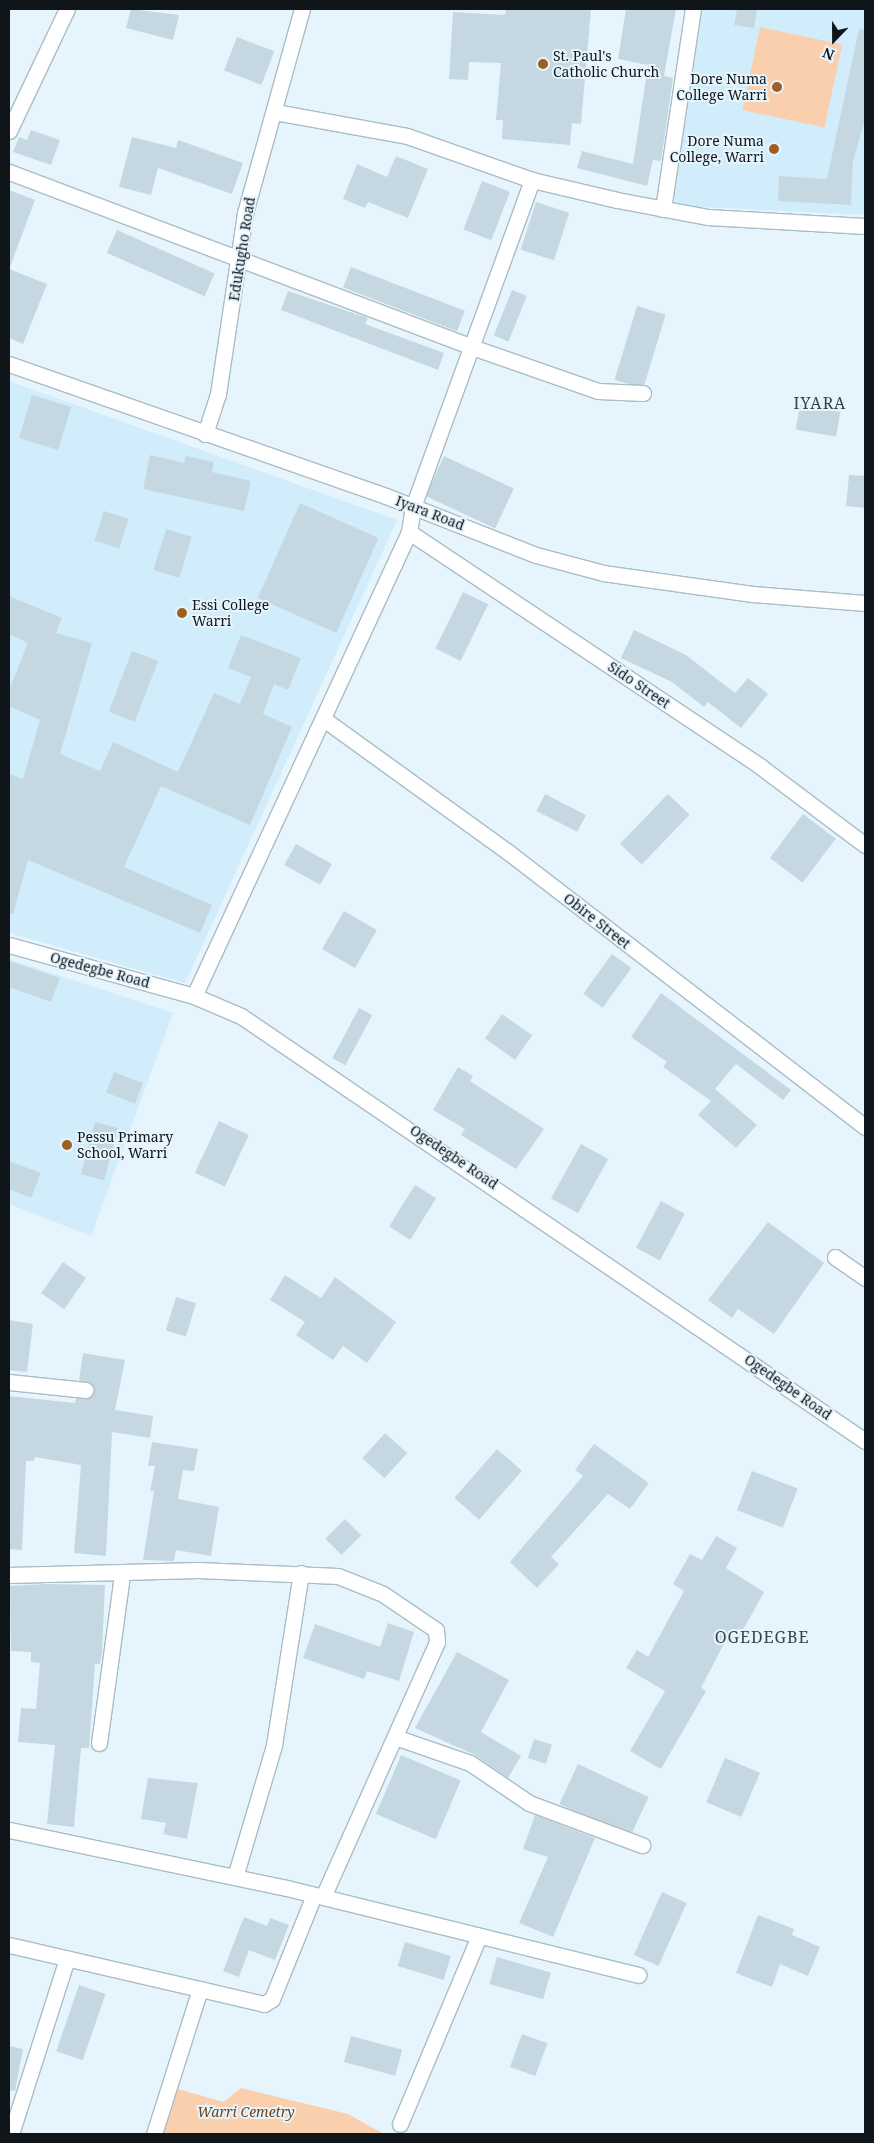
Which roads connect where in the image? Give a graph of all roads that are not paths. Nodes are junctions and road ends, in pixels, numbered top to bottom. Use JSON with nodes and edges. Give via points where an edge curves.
{"nodes":[{"id":1,"x":67,"y":9,"type":"edge"},
{"id":2,"x":302,"y":9,"type":"edge"},
{"id":3,"x":693,"y":9,"type":"edge"},
{"id":4,"x":275,"y":112,"type":"junction"},
{"id":5,"x":9,"y":131,"type":"edge"},
{"id":6,"x":9,"y":172,"type":"edge"},
{"id":7,"x":532,"y":180,"type":"junction"},
{"id":8,"x":663,"y":209,"type":"junction"},
{"id":9,"x":865,"y":226,"type":"edge"},
{"id":10,"x":238,"y":261,"type":"junction"},
{"id":11,"x":470,"y":346,"type":"junction"},
{"id":12,"x":9,"y":364,"type":"edge"},
{"id":13,"x":643,"y":393,"type":"dead end"},
{"id":14,"x":205,"y":434,"type":"junction"},
{"id":15,"x":413,"y":507,"type":"junction"},
{"id":16,"x":409,"y":532,"type":"junction"},
{"id":17,"x":865,"y":603,"type":"edge"},
{"id":18,"x":324,"y":720,"type":"junction"},
{"id":19,"x":865,"y":845,"type":"edge"},
{"id":20,"x":9,"y":945,"type":"edge"},
{"id":21,"x":194,"y":996,"type":"junction"},
{"id":22,"x":865,"y":1128,"type":"edge"},
{"id":23,"x":835,"y":1257,"type":"dead end"},
{"id":24,"x":865,"y":1278,"type":"edge"},
{"id":25,"x":9,"y":1382,"type":"edge"},
{"id":26,"x":86,"y":1390,"type":"dead end"},
{"id":27,"x":865,"y":1441,"type":"edge"},
{"id":28,"x":301,"y":1573,"type":"junction"},
{"id":29,"x":9,"y":1575,"type":"edge"},
{"id":30,"x":122,"y":1575,"type":"junction"},
{"id":31,"x":395,"y":1736,"type":"junction"},
{"id":32,"x":99,"y":1743,"type":"dead end"},
{"id":33,"x":9,"y":1830,"type":"edge"},
{"id":34,"x":642,"y":1846,"type":"dead end"},
{"id":35,"x":236,"y":1877,"type":"junction"},
{"id":36,"x":318,"y":1896,"type":"junction"},
{"id":37,"x":479,"y":1936,"type":"junction"},
{"id":38,"x":9,"y":1945,"type":"edge"},
{"id":39,"x":67,"y":1959,"type":"junction"},
{"id":40,"x":638,"y":1975,"type":"dead end"},
{"id":41,"x":200,"y":1989,"type":"junction"},
{"id":42,"x":400,"y":2124,"type":"dead end"},
{"id":43,"x":11,"y":2134,"type":"edge"},
{"id":44,"x":154,"y":2134,"type":"edge"}],
"edges":[{"from":1,"to":5,"type":"street"},
{"from":2,"to":4,"type":"street","name":"Edukugho Road"},
{"from":3,"to":8,"type":"street"},
{"from":4,"to":7,"type":"street","via":[[407,136]]},
{"from":4,"to":10,"type":"street","name":"Edukugho Road","via":[[245,213]]},
{"from":6,"to":10,"type":"street"},
{"from":7,"to":8,"type":"street"},
{"from":7,"to":11,"type":"street"},
{"from":8,"to":9,"type":"street","via":[[708,217]]},
{"from":10,"to":11,"type":"street"},
{"from":10,"to":14,"type":"street","name":"Edukugho Road","via":[[218,394]]},
{"from":11,"to":13,"type":"street","via":[[598,391]]},
{"from":11,"to":15,"type":"street"},
{"from":12,"to":14,"type":"street","name":"Iyara Road"},
{"from":14,"to":15,"type":"street","name":"Iyara Road"},
{"from":15,"to":16,"type":"street"},
{"from":15,"to":17,"type":"street","name":"Iyara Road","via":[[536,555],[603,573],[753,594]]},
{"from":16,"to":18,"type":"street"},
{"from":16,"to":19,"type":"street","name":"Sido Street","via":[[762,767]]},
{"from":18,"to":21,"type":"street"},
{"from":18,"to":22,"type":"street","name":"Obire Street","via":[[508,852]]},
{"from":20,"to":21,"type":"street","name":"Ogedegbe Road"},
{"from":21,"to":27,"type":"street","name":"Ogedegbe Road","via":[[241,1016],[300,1052]]},
{"from":23,"to":24,"type":"street"},
{"from":25,"to":26,"type":"street"},
{"from":28,"to":30,"type":"street","via":[[198,1570]]},
{"from":28,"to":31,"type":"street","via":[[338,1576],[382,1594],[436,1630],[437,1642]]},
{"from":28,"to":35,"type":"street","via":[[274,1745]]},
{"from":29,"to":30,"type":"street"},
{"from":30,"to":32,"type":"street"},
{"from":31,"to":34,"type":"street","via":[[470,1763],[529,1803]]},
{"from":31,"to":36,"type":"street"},
{"from":33,"to":35,"type":"street"},
{"from":35,"to":36,"type":"street"},
{"from":36,"to":37,"type":"street"},
{"from":36,"to":41,"type":"street","via":[[272,2000],[264,2004]]},
{"from":37,"to":40,"type":"street"},
{"from":37,"to":42,"type":"street"},
{"from":38,"to":39,"type":"street"},
{"from":39,"to":41,"type":"street"},
{"from":39,"to":43,"type":"street"},
{"from":41,"to":44,"type":"street"}]}
